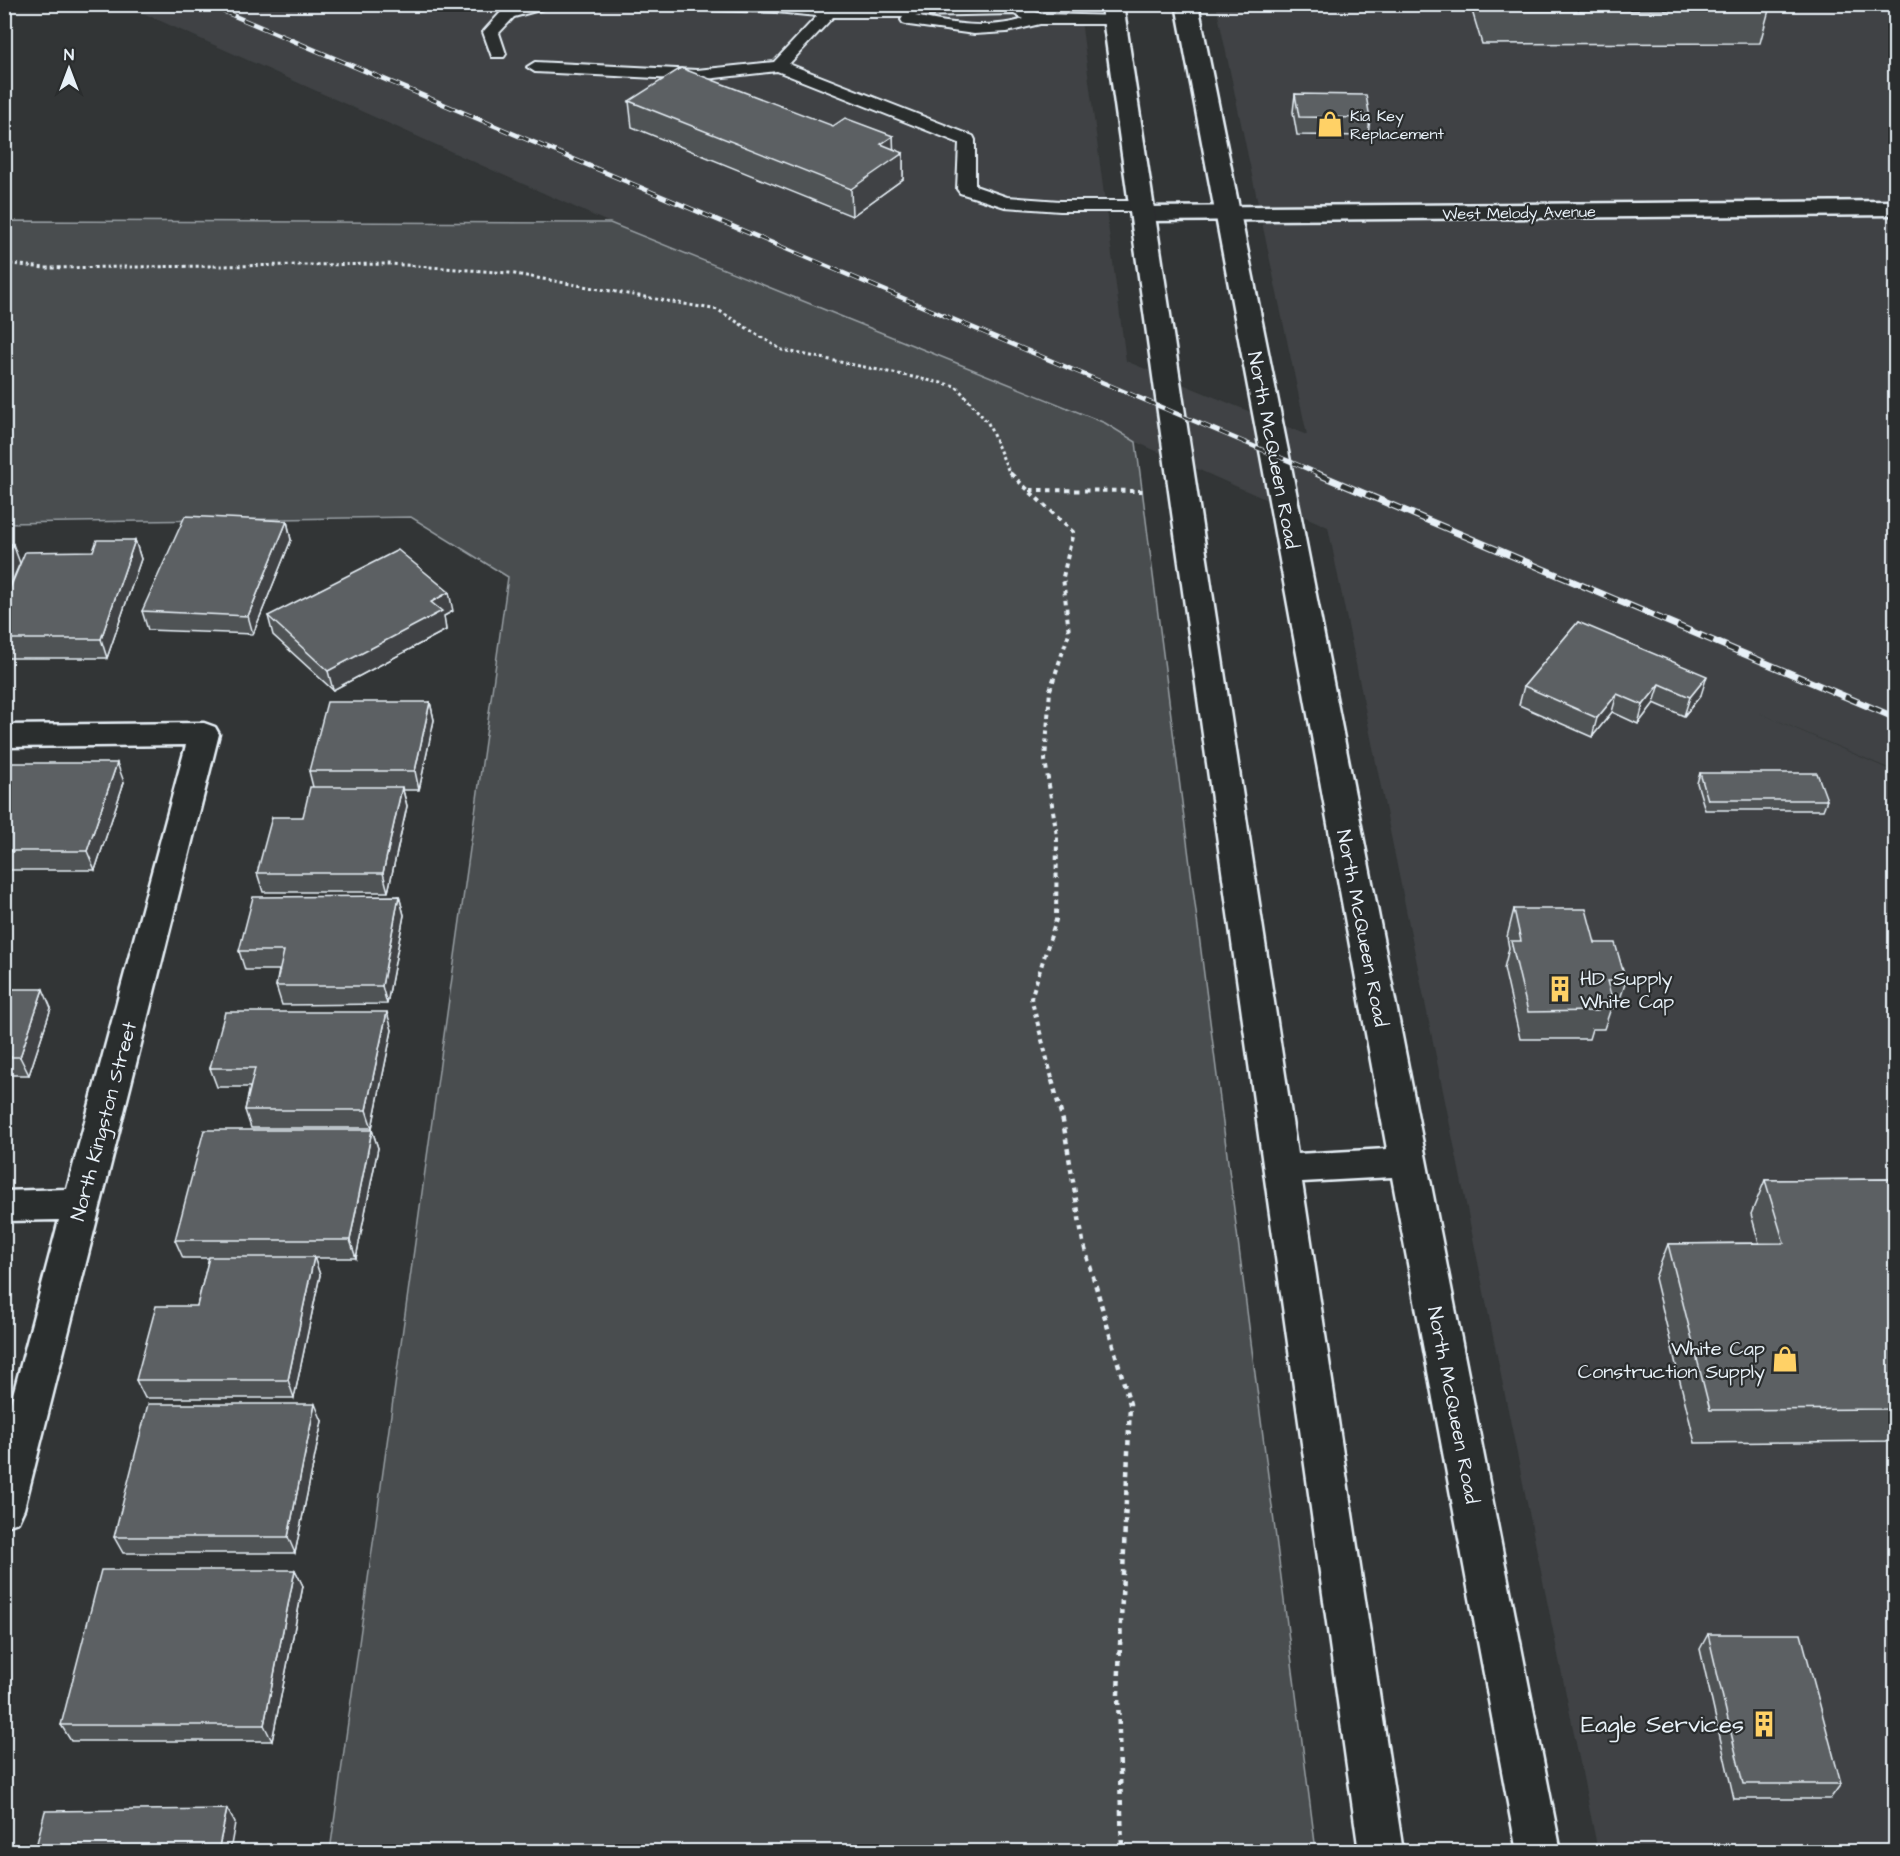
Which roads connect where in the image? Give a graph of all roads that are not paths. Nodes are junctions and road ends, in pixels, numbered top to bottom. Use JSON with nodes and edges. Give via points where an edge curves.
{"nodes":[{"id":1,"x":544,"y":4,"type":"edge"},
{"id":2,"x":661,"y":4,"type":"edge"},
{"id":3,"x":1187,"y":4,"type":"edge"},
{"id":4,"x":829,"y":12,"type":"junction"},
{"id":5,"x":1113,"y":12,"type":"edge"},
{"id":6,"x":498,"y":54,"type":"dead end"},
{"id":7,"x":779,"y":66,"type":"junction"},
{"id":8,"x":535,"y":68,"type":"dead end"},
{"id":9,"x":1896,"y":208,"type":"edge"},
{"id":10,"x":1142,"y":210,"type":"junction"},
{"id":11,"x":1228,"y":215,"type":"junction"},
{"id":12,"x":4,"y":736,"type":"edge"},
{"id":13,"x":1407,"y":1162,"type":"junction"},
{"id":14,"x":1282,"y":1169,"type":"junction"},
{"id":15,"x":81,"y":1204,"type":"junction"},
{"id":16,"x":4,"y":1206,"type":"edge"},
{"id":17,"x":4,"y":1509,"type":"edge"},
{"id":18,"x":1381,"y":1851,"type":"edge"},
{"id":19,"x":1539,"y":1851,"type":"edge"}],
"edges":[{"from":1,"to":6,"type":"lane","via":[[508,14],[491,33]]},
{"from":2,"to":4,"type":"lane"},
{"from":3,"to":11,"type":"main road","name":"North McQueen Road"},
{"from":4,"to":5,"type":"lane","via":[[880,14],[945,28],[1017,27],[1038,19]]},
{"from":4,"to":7,"type":"lane"},
{"from":5,"to":10,"type":"main road"},
{"from":7,"to":8,"type":"lane","via":[[697,75]]},
{"from":7,"to":10,"type":"lane","via":[[967,140],[966,189],[1005,202]]},
{"from":9,"to":11,"type":"main road","name":"West Melody Avenue"},
{"from":10,"to":11,"type":"main road","name":"West Melody Avenue"},
{"from":10,"to":14,"type":"main road"},
{"from":11,"to":13,"type":"main road","name":"North McQueen Road"},
{"from":12,"to":15,"type":"main road","name":"North Kingston Street","via":[[204,734]]},
{"from":13,"to":14,"type":"main road"},
{"from":13,"to":19,"type":"main road","name":"North McQueen Road"},
{"from":14,"to":18,"type":"main road"},
{"from":15,"to":16,"type":"main road"},
{"from":15,"to":17,"type":"main road","name":"North Kingston Street"}]}
